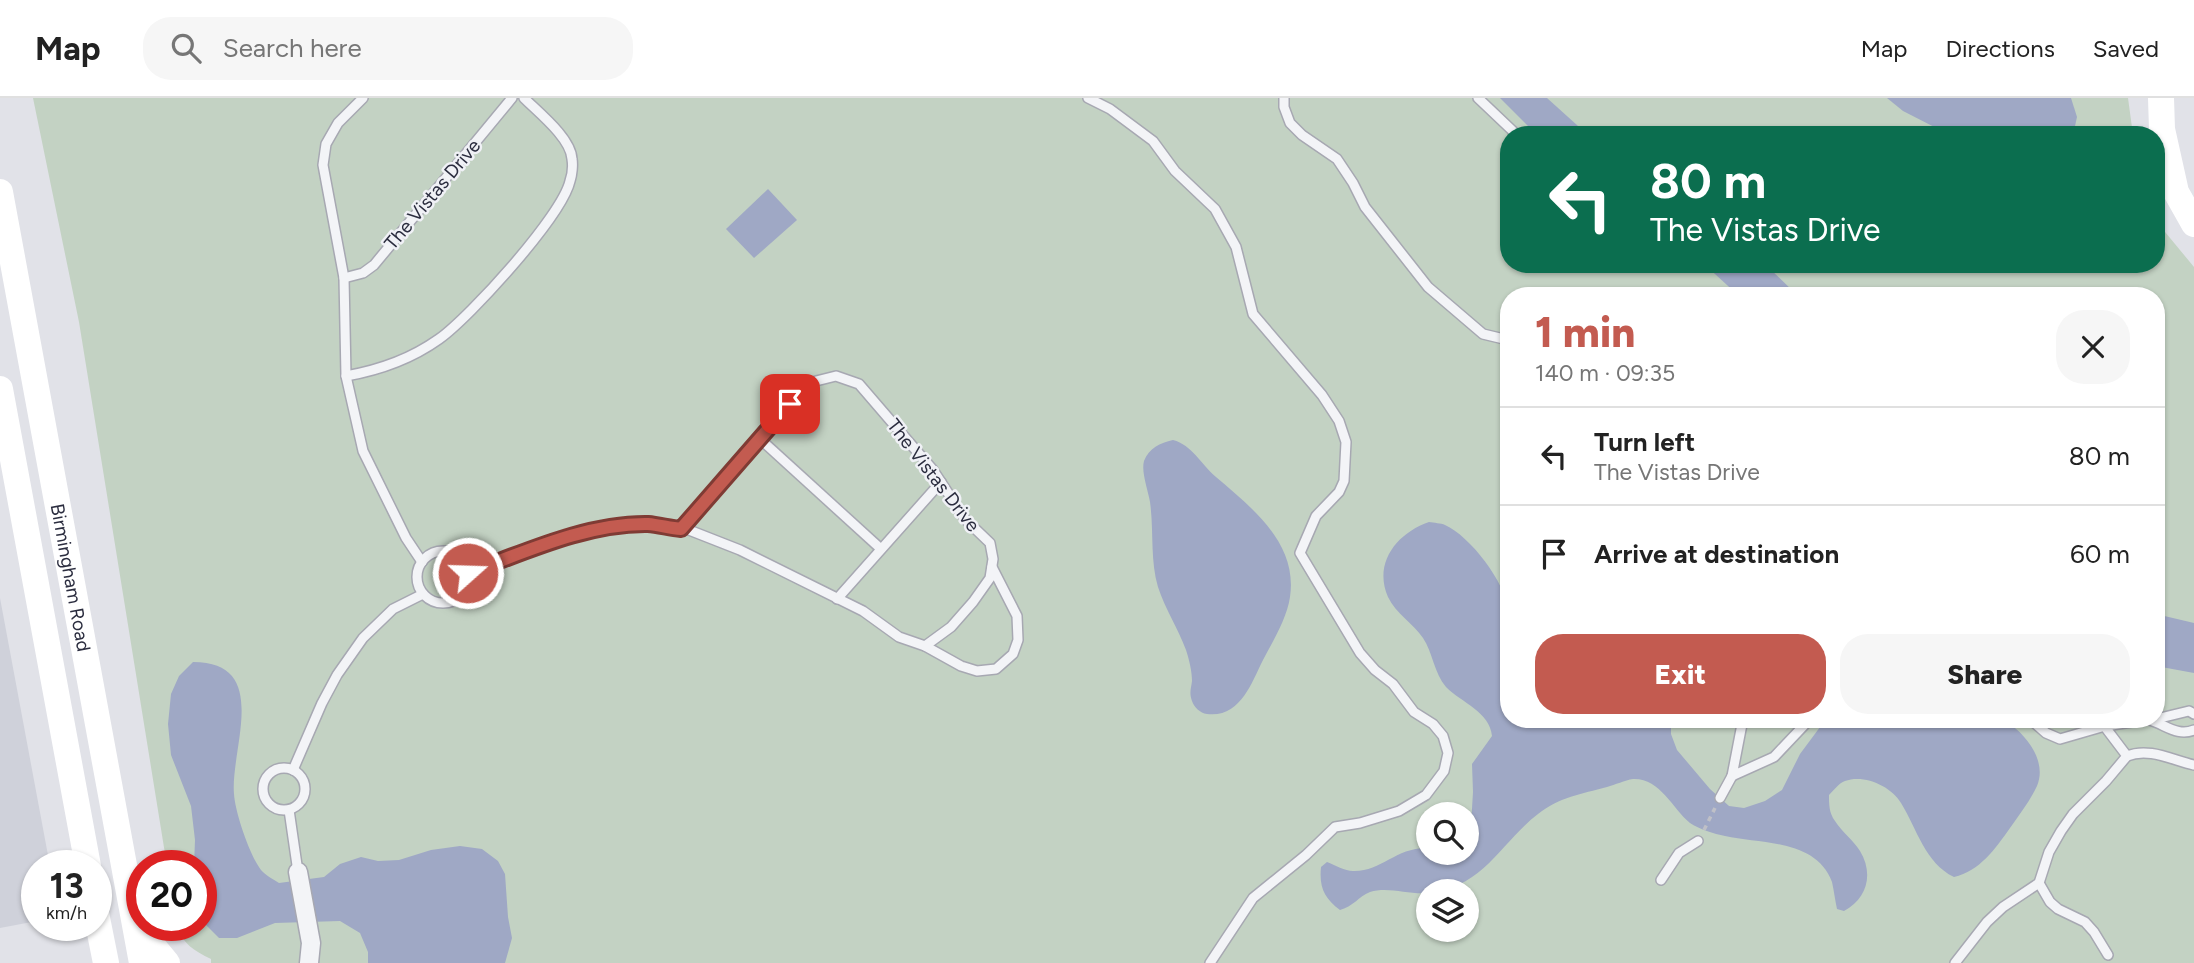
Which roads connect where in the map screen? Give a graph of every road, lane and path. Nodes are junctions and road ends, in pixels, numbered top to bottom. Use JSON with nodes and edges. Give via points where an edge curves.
{"nodes":[{"id":1,"x":363,"y":98,"type":"edge"},
{"id":2,"x":512,"y":98,"type":"edge"},
{"id":3,"x":524,"y":98,"type":"edge"},
{"id":4,"x":1088,"y":98,"type":"edge"},
{"id":5,"x":1284,"y":98,"type":"edge"},
{"id":6,"x":1478,"y":98,"type":"edge"},
{"id":7,"x":2161,"y":98,"type":"edge"},
{"id":8,"x":1508,"y":126,"type":"edge"},
{"id":9,"x":2162,"y":126,"type":"edge"},
{"id":10,"x":2165,"y":142,"type":"edge"},
{"id":11,"x":0,"y":192,"type":"edge"},
{"id":12,"x":2194,"y":224,"type":"edge"},
{"id":13,"x":344,"y":278,"type":"junction"},
{"id":14,"x":1500,"y":338,"type":"edge"},
{"id":15,"x":346,"y":376,"type":"junction"},
{"id":16,"x":0,"y":389,"type":"edge"},
{"id":17,"x":759,"y":438,"type":"junction"},
{"id":18,"x":941,"y":482,"type":"junction"},
{"id":19,"x":681,"y":529,"type":"junction"},
{"id":20,"x":881,"y":549,"type":"junction"},
{"id":21,"x":422,"y":562,"type":"junction"},
{"id":22,"x":992,"y":567,"type":"junction"},
{"id":23,"x":468,"y":573,"type":"junction"},
{"id":24,"x":423,"y":594,"type":"junction"},
{"id":25,"x":837,"y":598,"type":"junction"},
{"id":26,"x":925,"y":646,"type":"junction"},
{"id":27,"x":2194,"y":714,"type":"edge"},
{"id":28,"x":2165,"y":716,"type":"edge"},
{"id":29,"x":2165,"y":727,"type":"edge"},
{"id":30,"x":1741,"y":728,"type":"edge"},
{"id":31,"x":1801,"y":728,"type":"edge"},
{"id":32,"x":2040,"y":728,"type":"edge"},
{"id":33,"x":2089,"y":728,"type":"edge"},
{"id":34,"x":2106,"y":728,"type":"edge"},
{"id":35,"x":2194,"y":730,"type":"edge"},
{"id":36,"x":2127,"y":756,"type":"junction"},
{"id":37,"x":2194,"y":765,"type":"edge"},
{"id":38,"x":293,"y":770,"type":"junction"},
{"id":39,"x":1732,"y":776,"type":"junction"},
{"id":40,"x":1720,"y":797,"type":"joint"},
{"id":41,"x":289,"y":810,"type":"junction"},
{"id":42,"x":1698,"y":841,"type":"joint"},
{"id":43,"x":85,"y":850,"type":"edge"},
{"id":44,"x":298,"y":872,"type":"joint"},
{"id":45,"x":126,"y":875,"type":"edge"},
{"id":46,"x":1661,"y":880,"type":"dead end"},
{"id":47,"x":2039,"y":883,"type":"junction"},
{"id":48,"x":100,"y":941,"type":"edge"},
{"id":49,"x":138,"y":941,"type":"edge"},
{"id":50,"x":149,"y":941,"type":"edge"},
{"id":51,"x":2108,"y":955,"type":"dead end"},
{"id":52,"x":91,"y":963,"type":"edge"},
{"id":53,"x":142,"y":963,"type":"edge"},
{"id":54,"x":167,"y":963,"type":"edge"},
{"id":55,"x":309,"y":963,"type":"edge"},
{"id":56,"x":1210,"y":963,"type":"edge"},
{"id":57,"x":1955,"y":963,"type":"edge"}],
"edges":[{"from":1,"to":13,"type":"lane","via":[[338,123],[323,164]]},
{"from":2,"to":13,"type":"lane","name":"The Vistas Drive","via":[[374,265]]},
{"from":3,"to":15,"type":"lane","via":[[552,125],[573,157],[570,181],[559,205],[463,319],[440,338],[402,360]]},
{"from":4,"to":56,"type":"lane","via":[[1153,141],[1175,171],[1214,209],[1236,247],[1254,313],[1339,421],[1346,442],[1345,481],[1316,516],[1300,553],[1360,653],[1414,712],[1433,724],[1448,754],[1444,771],[1426,795],[1399,811],[1335,827],[1253,898]]},
{"from":5,"to":14,"type":"lane","via":[[1290,122],[1337,159],[1365,206],[1428,287],[1483,334]]},
{"from":6,"to":8,"type":"lane"},
{"from":7,"to":9,"type":"street"},
{"from":10,"to":12,"type":"street","via":[[2176,192]]},
{"from":11,"to":45,"type":"street","name":"Birmingham Road"},
{"from":13,"to":15,"type":"lane"},
{"from":15,"to":21,"type":"lane","via":[[363,451]]},
{"from":16,"to":43,"type":"street","name":"Birmingham Road"},
{"from":17,"to":18,"type":"lane","name":"The Vistas Drive","via":[[808,383],[836,376],[859,384]]},
{"from":17,"to":19,"type":"lane","name":"The Vistas Drive"},
{"from":17,"to":20,"type":"lane"},
{"from":18,"to":20,"type":"lane"},
{"from":18,"to":22,"type":"lane","name":"The Vistas Drive","via":[[965,519],[990,543]]},
{"from":19,"to":23,"type":"lane","via":[[648,524],[600,529]]},
{"from":19,"to":25,"type":"lane","via":[[740,550]]},
{"from":20,"to":25,"type":"lane"},
{"from":21,"to":23,"type":"lane","via":[[436,552],[453,553]]},
{"from":21,"to":24,"type":"lane","via":[[417,578]]},
{"from":22,"to":26,"type":"lane","via":[[973,602],[951,627]]},
{"from":22,"to":26,"type":"lane","name":"The Vistas Drive","via":[[1017,616],[1018,640],[1013,654],[996,669],[977,671]]},
{"from":23,"to":24,"type":"lane","via":[[466,589],[454,600],[438,602]]},
{"from":24,"to":38,"type":"lane","via":[[393,609],[363,638],[322,703]]},
{"from":25,"to":26,"type":"lane","via":[[899,637]]},
{"from":27,"to":28,"type":"lane"},
{"from":29,"to":35,"type":"lane","via":[[2174,732]]},
{"from":30,"to":39,"type":"lane"},
{"from":31,"to":39,"type":"lane","via":[[1774,757]]},
{"from":32,"to":33,"type":"lane","via":[[2060,739]]},
{"from":34,"to":36,"type":"lane"},
{"from":36,"to":37,"type":"lane","via":[[2153,753]]},
{"from":36,"to":47,"type":"lane","via":[[2061,831]]},
{"from":38,"to":41,"type":"lane","via":[[305,787],[301,801]]},
{"from":38,"to":41,"type":"lane","via":[[272,772],[262,791],[274,808]]},
{"from":39,"to":40,"type":"lane"},
{"from":40,"to":42,"type":"path"},
{"from":41,"to":44,"type":"lane"},
{"from":42,"to":46,"type":"lane","via":[[1679,853]]},
{"from":44,"to":55,"type":"street","via":[[311,943]]},
{"from":47,"to":51,"type":"lane","via":[[2058,909],[2085,922]]},
{"from":47,"to":57,"type":"lane","via":[[1995,914]]},
{"from":48,"to":52,"type":"street"},
{"from":49,"to":53,"type":"street","name":"Birmingham Road"},
{"from":50,"to":54,"type":"street"}]}
